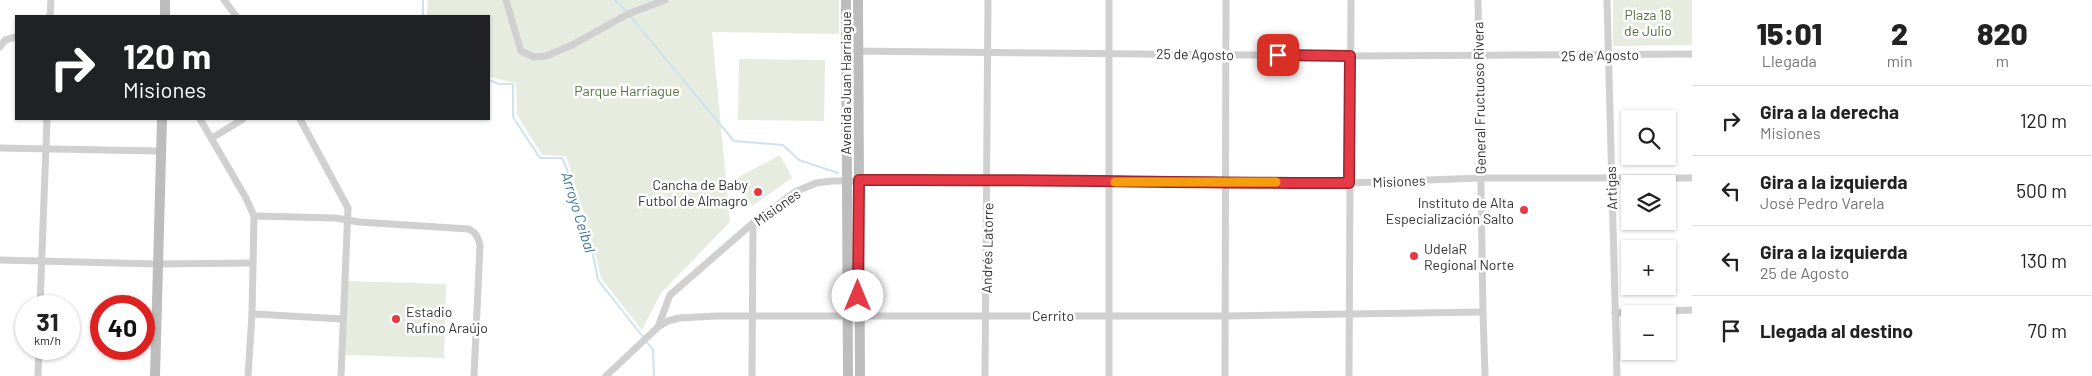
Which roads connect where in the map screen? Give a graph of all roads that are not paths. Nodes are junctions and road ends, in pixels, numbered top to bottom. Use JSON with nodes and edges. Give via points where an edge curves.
{"nodes":[{"id":1,"x":51,"y":0,"type":"edge"},
{"id":2,"x":165,"y":0,"type":"edge"},
{"id":3,"x":224,"y":0,"type":"edge"},
{"id":4,"x":506,"y":0,"type":"edge"},
{"id":5,"x":665,"y":0,"type":"edge"},
{"id":6,"x":846,"y":0,"type":"edge"},
{"id":7,"x":858,"y":0,"type":"edge"},
{"id":8,"x":988,"y":0,"type":"edge"},
{"id":9,"x":1109,"y":0,"type":"edge"},
{"id":10,"x":1226,"y":0,"type":"edge"},
{"id":11,"x":1350,"y":0,"type":"edge"},
{"id":12,"x":1478,"y":0,"type":"edge"},
{"id":13,"x":1607,"y":0,"type":"edge"},
{"id":14,"x":50,"y":15,"type":"edge"},
{"id":15,"x":165,"y":15,"type":"edge"},
{"id":16,"x":235,"y":15,"type":"edge"},
{"id":17,"x":15,"y":37,"type":"edge"},
{"id":18,"x":0,"y":47,"type":"edge"},
{"id":19,"x":847,"y":51,"type":"junction"},
{"id":20,"x":858,"y":51,"type":"junction"},
{"id":21,"x":988,"y":52,"type":"junction"},
{"id":22,"x":1108,"y":53,"type":"junction"},
{"id":23,"x":1607,"y":54,"type":"junction"},
{"id":24,"x":1692,"y":54,"type":"edge"},
{"id":25,"x":1226,"y":55,"type":"junction"},
{"id":26,"x":1350,"y":56,"type":"junction"},
{"id":27,"x":1478,"y":56,"type":"junction"},
{"id":28,"x":46,"y":120,"type":"edge"},
{"id":29,"x":162,"y":120,"type":"edge"},
{"id":30,"x":201,"y":120,"type":"edge"},
{"id":31,"x":241,"y":120,"type":"edge"},
{"id":32,"x":301,"y":120,"type":"edge"},
{"id":33,"x":212,"y":138,"type":"junction"},
{"id":34,"x":0,"y":148,"type":"edge"},
{"id":35,"x":46,"y":149,"type":"junction"},
{"id":36,"x":160,"y":151,"type":"junction"},
{"id":37,"x":1481,"y":178,"type":"junction"},
{"id":38,"x":1610,"y":178,"type":"junction"},
{"id":39,"x":1692,"y":178,"type":"edge"},
{"id":40,"x":988,"y":179,"type":"junction"},
{"id":41,"x":847,"y":180,"type":"junction"},
{"id":42,"x":859,"y":180,"type":"junction"},
{"id":43,"x":1109,"y":182,"type":"junction"},
{"id":44,"x":1226,"y":182,"type":"junction"},
{"id":45,"x":1349,"y":183,"type":"junction"},
{"id":46,"x":254,"y":216,"type":"junction"},
{"id":47,"x":346,"y":220,"type":"junction"},
{"id":48,"x":753,"y":223,"type":"junction"},
{"id":49,"x":0,"y":260,"type":"edge"},
{"id":50,"x":42,"y":261,"type":"junction"},
{"id":51,"x":253,"y":263,"type":"junction"},
{"id":52,"x":157,"y":264,"type":"junction"},
{"id":53,"x":40,"y":295,"type":"edge"},
{"id":54,"x":1692,"y":310,"type":"edge"},
{"id":55,"x":1483,"y":312,"type":"junction"},
{"id":56,"x":1349,"y":313,"type":"junction"},
{"id":57,"x":1615,"y":313,"type":"junction"},
{"id":58,"x":252,"y":314,"type":"junction"},
{"id":59,"x":752,"y":315,"type":"junction"},
{"id":60,"x":847,"y":315,"type":"junction"},
{"id":61,"x":858,"y":315,"type":"junction"},
{"id":62,"x":986,"y":315,"type":"junction"},
{"id":63,"x":1109,"y":315,"type":"junction"},
{"id":64,"x":1226,"y":316,"type":"junction"},
{"id":65,"x":343,"y":319,"type":"junction"},
{"id":66,"x":658,"y":327,"type":"junction"},
{"id":67,"x":39,"y":360,"type":"edge"},
{"id":68,"x":38,"y":376,"type":"edge"},
{"id":69,"x":154,"y":376,"type":"edge"},
{"id":70,"x":248,"y":376,"type":"edge"},
{"id":71,"x":341,"y":376,"type":"edge"},
{"id":72,"x":474,"y":376,"type":"edge"},
{"id":73,"x":606,"y":376,"type":"edge"},
{"id":74,"x":752,"y":376,"type":"edge"},
{"id":75,"x":848,"y":376,"type":"edge"},
{"id":76,"x":860,"y":376,"type":"edge"},
{"id":77,"x":985,"y":376,"type":"edge"},
{"id":78,"x":1109,"y":376,"type":"edge"},
{"id":79,"x":1226,"y":376,"type":"edge"},
{"id":80,"x":1349,"y":376,"type":"edge"},
{"id":81,"x":1485,"y":376,"type":"edge"},
{"id":82,"x":1617,"y":376,"type":"edge"}],
"edges":[{"from":1,"to":14,"type":"street"},
{"from":2,"to":15,"type":"street"},
{"from":3,"to":16,"type":"street"},
{"from":4,"to":5,"type":"street","via":[[521,51],[534,57],[546,56],[572,45],[628,14]]},
{"from":6,"to":19,"type":"street","name":"Avenida Juan Harriague"},
{"from":7,"to":20,"type":"street","name":"Avenida Juan Harriague"},
{"from":8,"to":21,"type":"street","name":"Andrés Latorre"},
{"from":9,"to":22,"type":"street"},
{"from":10,"to":25,"type":"street"},
{"from":11,"to":26,"type":"street"},
{"from":12,"to":27,"type":"street","name":"General Fructuoso Rivera"},
{"from":13,"to":23,"type":"street","name":"Artigas"},
{"from":17,"to":18,"type":"street","via":[[5,40]]},
{"from":19,"to":20,"type":"street","name":"25 de Agosto"},
{"from":19,"to":41,"type":"street","name":"Avenida Juan Harriague"},
{"from":20,"to":21,"type":"street","name":"25 de Agosto"},
{"from":20,"to":42,"type":"street","name":"Avenida Juan Harriague"},
{"from":21,"to":22,"type":"street","name":"25 de Agosto"},
{"from":21,"to":40,"type":"street","name":"Andrés Latorre"},
{"from":22,"to":25,"type":"street","name":"25 de Agosto"},
{"from":22,"to":43,"type":"street"},
{"from":23,"to":24,"type":"street","name":"25 de Agosto"},
{"from":23,"to":27,"type":"street","name":"25 de Agosto"},
{"from":23,"to":38,"type":"street","name":"Artigas"},
{"from":25,"to":26,"type":"street","name":"25 de Agosto"},
{"from":25,"to":44,"type":"street"},
{"from":26,"to":27,"type":"street","name":"25 de Agosto"},
{"from":26,"to":45,"type":"street"},
{"from":27,"to":37,"type":"street","name":"General Fructuoso Rivera"},
{"from":28,"to":35,"type":"street"},
{"from":29,"to":36,"type":"street"},
{"from":30,"to":33,"type":"street"},
{"from":31,"to":33,"type":"street"},
{"from":32,"to":47,"type":"street","via":[[348,208]]},
{"from":33,"to":46,"type":"street"},
{"from":34,"to":35,"type":"street"},
{"from":35,"to":36,"type":"street"},
{"from":35,"to":50,"type":"street"},
{"from":36,"to":52,"type":"street"},
{"from":37,"to":38,"type":"street","name":"Misiones"},
{"from":37,"to":45,"type":"street","name":"Misiones"},
{"from":37,"to":55,"type":"street","name":"General Fructuoso Rivera"},
{"from":38,"to":39,"type":"street","name":"Misiones"},
{"from":38,"to":57,"type":"street","name":"Artigas"},
{"from":40,"to":42,"type":"street","name":"Misiones"},
{"from":40,"to":43,"type":"street","name":"Misiones"},
{"from":40,"to":62,"type":"street","name":"Andrés Latorre"},
{"from":41,"to":42,"type":"street","name":"Misiones"},
{"from":41,"to":48,"type":"street","name":"Misiones","via":[[816,183],[795,192]]},
{"from":41,"to":60,"type":"street","name":"Avenida Juan Harriague"},
{"from":42,"to":61,"type":"street","name":"Avenida Juan Harriague"},
{"from":43,"to":44,"type":"street","name":"Misiones"},
{"from":43,"to":63,"type":"street"},
{"from":44,"to":45,"type":"street","name":"Misiones"},
{"from":44,"to":64,"type":"street"},
{"from":45,"to":56,"type":"street"},
{"from":46,"to":47,"type":"street"},
{"from":46,"to":51,"type":"street"},
{"from":47,"to":65,"type":"street"},
{"from":47,"to":72,"type":"street","via":[[469,229],[478,236]]},
{"from":48,"to":59,"type":"street"},
{"from":48,"to":66,"type":"street","name":"Misiones","via":[[670,295]]},
{"from":49,"to":50,"type":"street"},
{"from":50,"to":52,"type":"street"},
{"from":50,"to":53,"type":"street"},
{"from":51,"to":52,"type":"street"},
{"from":51,"to":58,"type":"street"},
{"from":52,"to":69,"type":"street"},
{"from":54,"to":57,"type":"street"},
{"from":55,"to":56,"type":"street","name":"Cerrito"},
{"from":55,"to":81,"type":"street","name":"General Fructuoso Rivera"},
{"from":56,"to":64,"type":"street","name":"Cerrito"},
{"from":56,"to":80,"type":"street"},
{"from":57,"to":82,"type":"street","name":"Artigas"},
{"from":58,"to":65,"type":"street"},
{"from":58,"to":70,"type":"street"},
{"from":59,"to":60,"type":"street","name":"Cerrito"},
{"from":59,"to":66,"type":"street","name":"Cerrito","via":[[679,318]]},
{"from":59,"to":74,"type":"street"},
{"from":60,"to":61,"type":"street","name":"Cerrito"},
{"from":60,"to":75,"type":"street","name":"Avenida Juan Harriague"},
{"from":61,"to":62,"type":"street","name":"Cerrito"},
{"from":61,"to":76,"type":"street","name":"Avenida Juan Harriague"},
{"from":62,"to":63,"type":"street","name":"Cerrito"},
{"from":62,"to":77,"type":"street","name":"Andrés Latorre"},
{"from":63,"to":64,"type":"street","name":"Cerrito"},
{"from":63,"to":78,"type":"street"},
{"from":64,"to":79,"type":"street"},
{"from":65,"to":71,"type":"street"},
{"from":66,"to":73,"type":"street","name":"Cerrito"},
{"from":67,"to":68,"type":"street"}]}
